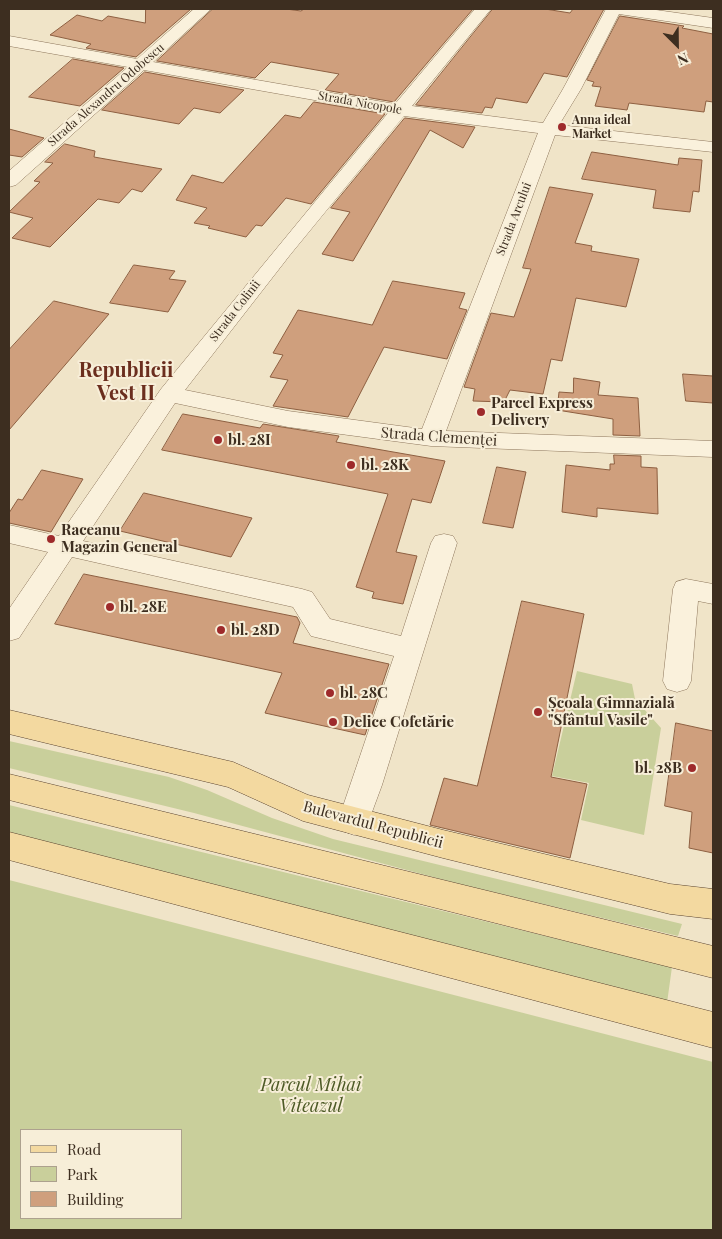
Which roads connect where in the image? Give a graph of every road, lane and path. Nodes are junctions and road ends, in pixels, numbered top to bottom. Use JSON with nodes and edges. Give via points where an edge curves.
{"nodes":[{"id":1,"x":203,"y":9,"type":"edge"},
{"id":2,"x":483,"y":9,"type":"edge"},
{"id":3,"x":614,"y":9,"type":"edge"},
{"id":4,"x":619,"y":9,"type":"edge"},
{"id":5,"x":713,"y":23,"type":"edge"},
{"id":6,"x":9,"y":41,"type":"edge"},
{"id":7,"x":142,"y":64,"type":"junction"},
{"id":8,"x":399,"y":110,"type":"junction"},
{"id":9,"x":548,"y":129,"type":"junction"},
{"id":10,"x":713,"y":147,"type":"edge"},
{"id":11,"x":9,"y":181,"type":"edge"},
{"id":12,"x":169,"y":394,"type":"junction"},
{"id":13,"x":430,"y":438,"type":"junction"},
{"id":14,"x":713,"y":449,"type":"edge"},
{"id":15,"x":9,"y":534,"type":"edge"},
{"id":16,"x":444,"y":543,"type":"dead end"},
{"id":17,"x":64,"y":547,"type":"junction"},
{"id":18,"x":713,"y":594,"type":"edge"},
{"id":19,"x":9,"y":630,"type":"edge"},
{"id":20,"x":411,"y":649,"type":"junction"},
{"id":21,"x":677,"y":681,"type":"dead end"},
{"id":22,"x":9,"y":722,"type":"edge"},
{"id":23,"x":9,"y":787,"type":"edge"},
{"id":24,"x":354,"y":821,"type":"junction"},
{"id":25,"x":9,"y":846,"type":"edge"},
{"id":26,"x":713,"y":904,"type":"edge"},
{"id":27,"x":713,"y":962,"type":"edge"},
{"id":28,"x":713,"y":1030,"type":"edge"}],
"edges":[{"from":1,"to":7,"type":"street","name":"Strada Alexandru Odobescu"},
{"from":2,"to":8,"type":"street","name":"Strada Colinii"},
{"from":3,"to":9,"type":"street","name":"Strada Arcului"},
{"from":4,"to":5,"type":"street"},
{"from":6,"to":7,"type":"street","name":"Strada Nicopole"},
{"from":7,"to":8,"type":"street","name":"Strada Nicopole"},
{"from":7,"to":11,"type":"street","name":"Strada Alexandru Odobescu"},
{"from":8,"to":9,"type":"street","name":"Strada Nicopole"},
{"from":8,"to":12,"type":"street","name":"Strada Colinii"},
{"from":9,"to":10,"type":"street","name":"Strada Nicopole"},
{"from":9,"to":13,"type":"street","name":"Strada Arcului"},
{"from":12,"to":13,"type":"street","name":"Strada Clemenței","via":[[288,419]]},
{"from":12,"to":17,"type":"street","name":"Strada Colinii"},
{"from":13,"to":14,"type":"street","name":"Strada Clemenței"},
{"from":15,"to":17,"type":"street"},
{"from":16,"to":20,"type":"street"},
{"from":17,"to":19,"type":"street","name":"Strada Colinii"},
{"from":17,"to":20,"type":"street","via":[[302,599],[322,628]]},
{"from":18,"to":21,"type":"street","via":[[686,589]]},
{"from":20,"to":24,"type":"street"},
{"from":22,"to":24,"type":"main road","name":"Bulevardul Republicii","via":[[233,775],[303,807]]},
{"from":23,"to":27,"type":"main road"},
{"from":24,"to":26,"type":"main road","name":"Bulevardul Republicii","via":[[670,899]]},
{"from":25,"to":28,"type":"main road"}]}
